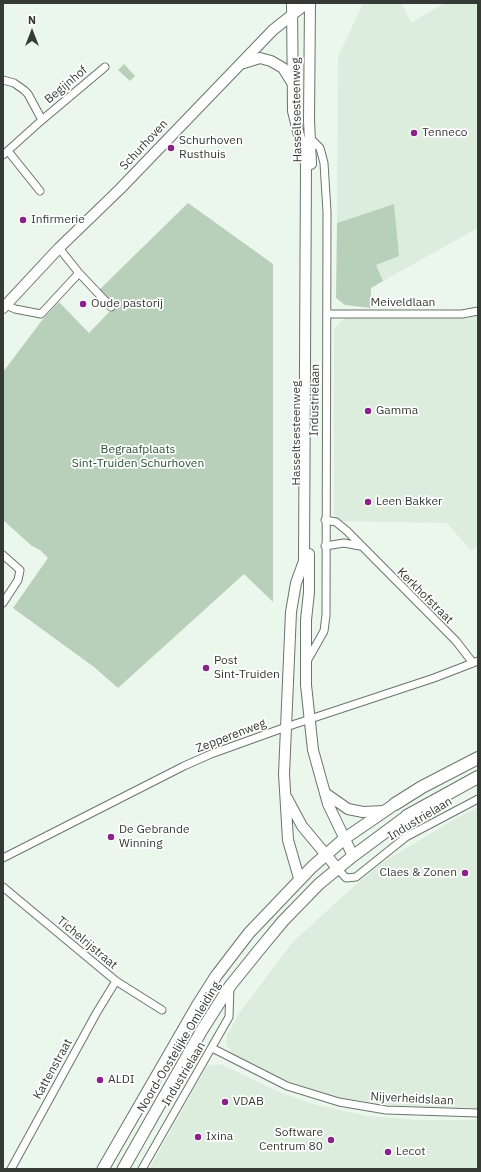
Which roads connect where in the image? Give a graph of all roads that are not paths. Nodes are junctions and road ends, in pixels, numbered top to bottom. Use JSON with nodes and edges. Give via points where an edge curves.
{"nodes":[{"id":1,"x":292,"y":3,"type":"edge"},
{"id":2,"x":307,"y":3,"type":"edge"},
{"id":3,"x":310,"y":3,"type":"edge"},
{"id":4,"x":292,"y":14,"type":"junction"},
{"id":5,"x":240,"y":64,"type":"junction"},
{"id":6,"x":105,"y":67,"type":"dead end"},
{"id":7,"x":3,"y":80,"type":"edge"},
{"id":8,"x":294,"y":85,"type":"junction"},
{"id":9,"x":42,"y":120,"type":"junction"},
{"id":10,"x":310,"y":138,"type":"junction"},
{"id":11,"x":6,"y":153,"type":"edge"},
{"id":12,"x":40,"y":191,"type":"dead end"},
{"id":13,"x":59,"y":248,"type":"junction"},
{"id":14,"x":79,"y":273,"type":"junction"},
{"id":15,"x":4,"y":307,"type":"edge"},
{"id":16,"x":111,"y":307,"type":"dead end"},
{"id":17,"x":478,"y":311,"type":"edge"},
{"id":18,"x":327,"y":314,"type":"junction"},
{"id":19,"x":325,"y":520,"type":"junction"},
{"id":20,"x":325,"y":546,"type":"junction"},
{"id":21,"x":360,"y":546,"type":"junction"},
{"id":22,"x":3,"y":555,"type":"edge"},
{"id":23,"x":3,"y":603,"type":"edge"},
{"id":24,"x":476,"y":662,"type":"edge"},
{"id":25,"x":306,"y":664,"type":"junction"},
{"id":26,"x":309,"y":720,"type":"junction"},
{"id":27,"x":286,"y":727,"type":"junction"},
{"id":28,"x":478,"y":758,"type":"edge"},
{"id":29,"x":478,"y":777,"type":"edge"},
{"id":30,"x":324,"y":793,"type":"junction"},
{"id":31,"x":286,"y":796,"type":"junction"},
{"id":32,"x":478,"y":799,"type":"edge"},
{"id":33,"x":395,"y":804,"type":"joint"},
{"id":34,"x":384,"y":811,"type":"junction"},
{"id":35,"x":408,"y":816,"type":"joint"},
{"id":36,"x":344,"y":839,"type":"junction"},
{"id":37,"x":326,"y":855,"type":"junction"},
{"id":38,"x":353,"y":856,"type":"junction"},
{"id":39,"x":3,"y":858,"type":"edge"},
{"id":40,"x":337,"y":868,"type":"junction"},
{"id":41,"x":300,"y":878,"type":"junction"},
{"id":42,"x":3,"y":888,"type":"edge"},
{"id":43,"x":116,"y":981,"type":"junction"},
{"id":44,"x":230,"y":986,"type":"junction"},
{"id":45,"x":162,"y":1010,"type":"dead end"},
{"id":46,"x":212,"y":1048,"type":"junction"},
{"id":47,"x":478,"y":1113,"type":"edge"},
{"id":48,"x":11,"y":1169,"type":"edge"},
{"id":49,"x":103,"y":1169,"type":"edge"},
{"id":50,"x":123,"y":1169,"type":"edge"},
{"id":51,"x":142,"y":1169,"type":"edge"}],
"edges":[{"from":1,"to":4,"type":"main road","name":"Hasseltsesteenweg"},
{"from":2,"to":4,"type":"main road","name":"Schurhoven"},
{"from":3,"to":10,"type":"main road","name":"Hasseltsesteenweg"},
{"from":4,"to":5,"type":"main road","name":"Schurhoven"},
{"from":4,"to":8,"type":"main road","name":"Hasseltsesteenweg"},
{"from":5,"to":8,"type":"main road","via":[[260,58],[271,61],[283,68]]},
{"from":5,"to":13,"type":"main road","name":"Schurhoven","via":[[120,189]]},
{"from":6,"to":9,"type":"street","name":"Begijnhof"},
{"from":7,"to":9,"type":"street","name":"Begijnhof","via":[[14,83],[28,94]]},
{"from":8,"to":27,"type":"main road","name":"Hasseltsesteenweg","via":[[294,118],[306,164],[304,561],[290,612]]},
{"from":9,"to":11,"type":"street","name":"Begijnhof"},
{"from":10,"to":18,"type":"street","name":"Industrielaan","via":[[316,141],[320,148],[324,163],[327,212]]},
{"from":10,"to":25,"type":"main road","name":"Hasseltsesteenweg","via":[[309,592]]},
{"from":11,"to":12,"type":"street","name":"Begijnhof"},
{"from":13,"to":14,"type":"street"},
{"from":13,"to":15,"type":"main road","name":"Schurhoven"},
{"from":14,"to":15,"type":"street","via":[[41,314]]},
{"from":14,"to":16,"type":"street"},
{"from":17,"to":18,"type":"street","name":"Meiveldlaan","via":[[462,314]]},
{"from":18,"to":19,"type":"street","name":"Industrielaan"},
{"from":19,"to":20,"type":"street","name":"Industrielaan"},
{"from":19,"to":21,"type":"street","name":"Kerkhofstraat","via":[[336,522]]},
{"from":20,"to":21,"type":"street","via":[[344,543]]},
{"from":20,"to":25,"type":"street","name":"Industrielaan","via":[[324,631]]},
{"from":21,"to":24,"type":"street","name":"Kerkhofstraat"},
{"from":22,"to":23,"type":"street","via":[[20,570],[18,580]]},
{"from":24,"to":26,"type":"street","name":"Zepperenweg"},
{"from":25,"to":26,"type":"main road","name":"Hasseltsesteenweg"},
{"from":26,"to":27,"type":"street","name":"Zepperenweg"},
{"from":26,"to":30,"type":"main road","name":"Hasseltsesteenweg","via":[[313,750]]},
{"from":27,"to":31,"type":"main road","name":"Hasseltsesteenweg"},
{"from":27,"to":39,"type":"street","name":"Zepperenweg","via":[[184,766]]},
{"from":28,"to":33,"type":"highway"},
{"from":29,"to":35,"type":"highway"},
{"from":30,"to":34,"type":"main road","via":[[348,809],[364,812]]},
{"from":30,"to":36,"type":"main road","name":"Hasseltsesteenweg"},
{"from":31,"to":37,"type":"main road","name":"Hasseltsesteenweg","via":[[297,819]]},
{"from":31,"to":41,"type":"main road","name":"Hasseltsesteenweg","via":[[288,840]]},
{"from":32,"to":40,"type":"street","name":"Industrielaan","via":[[406,838],[356,877],[346,878]]},
{"from":33,"to":34,"type":"main road","name":"Noord-Oostelijke Omleiding"},
{"from":34,"to":36,"type":"main road","name":"Noord-Oostelijke Omleiding"},
{"from":35,"to":38,"type":"main road","name":"Noord-Oostelijke Omleiding"},
{"from":36,"to":37,"type":"main road","name":"Noord-Oostelijke Omleiding"},
{"from":36,"to":38,"type":"main road","name":"Hasseltsesteenweg"},
{"from":37,"to":40,"type":"main road","name":"Hasseltsesteenweg"},
{"from":37,"to":41,"type":"main road","name":"Noord-Oostelijke Omleiding"},
{"from":38,"to":40,"type":"main road","name":"Noord-Oostelijke Omleiding"},
{"from":40,"to":44,"type":"main road","name":"Noord-Oostelijke Omleiding","via":[[283,921]]},
{"from":41,"to":49,"type":"main road","name":"Noord-Oostelijke Omleiding","via":[[262,917],[216,976],[163,1062]]},
{"from":42,"to":43,"type":"street","name":"Tichelrijstraat"},
{"from":43,"to":45,"type":"street","name":"Tichelrijstraat"},
{"from":43,"to":48,"type":"street","name":"Kattenstraat"},
{"from":44,"to":46,"type":"street","name":"Industrielaan","via":[[229,1017]]},
{"from":44,"to":50,"type":"main road","name":"Noord-Oostelijke Omleiding"},
{"from":46,"to":47,"type":"street","name":"Nijverheidslaan","via":[[287,1086],[339,1102],[386,1110]]},
{"from":46,"to":51,"type":"street","name":"Industrielaan"}]}
